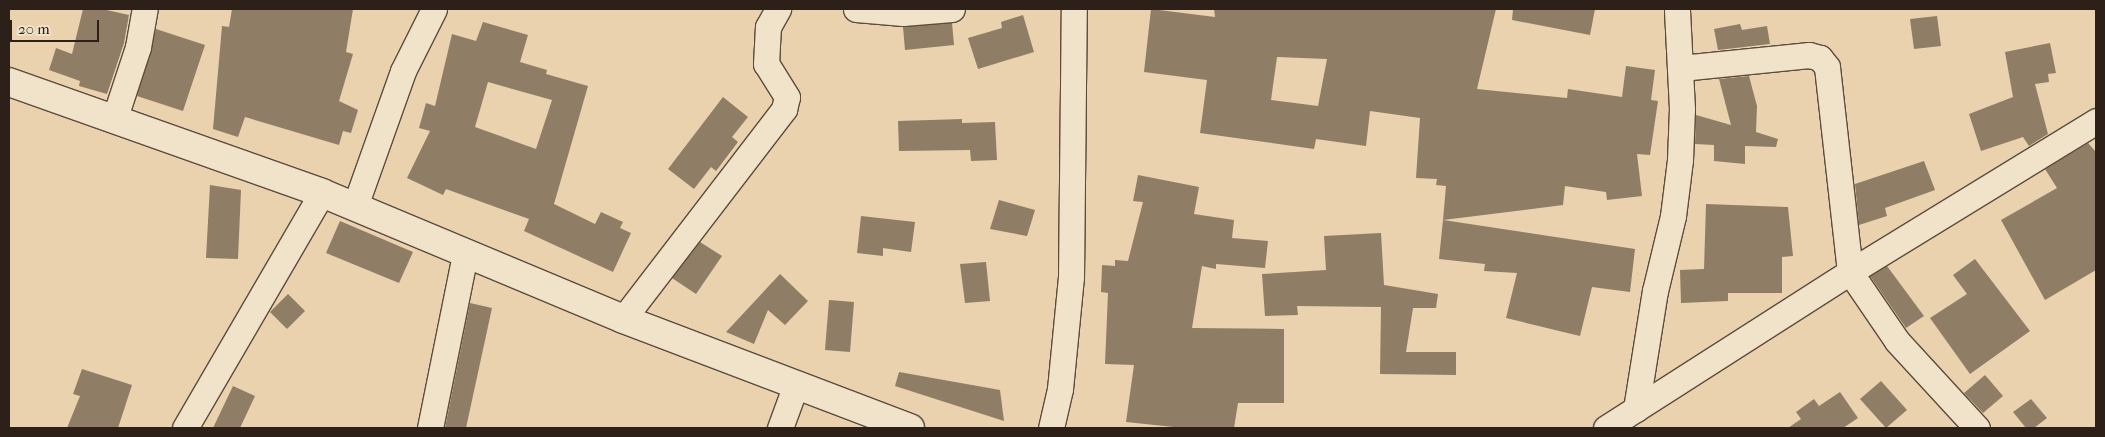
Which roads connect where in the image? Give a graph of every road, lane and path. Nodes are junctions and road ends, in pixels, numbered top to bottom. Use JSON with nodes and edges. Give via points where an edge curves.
{"nodes":[{"id":1,"x":145,"y":9,"type":"edge"},
{"id":2,"x":434,"y":9,"type":"edge"},
{"id":3,"x":778,"y":9,"type":"edge"},
{"id":4,"x":856,"y":9,"type":"edge"},
{"id":5,"x":952,"y":9,"type":"edge"},
{"id":6,"x":1074,"y":9,"type":"edge"},
{"id":7,"x":1677,"y":9,"type":"edge"},
{"id":8,"x":1681,"y":68,"type":"junction"},
{"id":9,"x":9,"y":82,"type":"edge"},
{"id":10,"x":114,"y":120,"type":"junction"},
{"id":11,"x":2096,"y":121,"type":"edge"},
{"id":12,"x":322,"y":193,"type":"junction"},
{"id":13,"x":355,"y":206,"type":"junction"},
{"id":14,"x":465,"y":254,"type":"junction"},
{"id":15,"x":1850,"y":272,"type":"junction"},
{"id":16,"x":623,"y":319,"type":"junction"},
{"id":17,"x":795,"y":387,"type":"junction"},
{"id":18,"x":1636,"y":409,"type":"junction"},
{"id":19,"x":185,"y":428,"type":"edge"},
{"id":20,"x":430,"y":428,"type":"edge"},
{"id":21,"x":780,"y":428,"type":"edge"},
{"id":22,"x":910,"y":428,"type":"edge"},
{"id":23,"x":1051,"y":428,"type":"edge"},
{"id":24,"x":1606,"y":428,"type":"edge"},
{"id":25,"x":1977,"y":428,"type":"edge"}],
"edges":[{"from":1,"to":10,"type":"street","via":[[138,47]]},
{"from":2,"to":13,"type":"street","via":[[403,71]]},
{"from":3,"to":16,"type":"street","via":[[768,26],[766,64],[787,97],[784,109]]},
{"from":4,"to":5,"type":"street","via":[[903,13]]},
{"from":6,"to":23,"type":"street","via":[[1071,277],[1060,389]]},
{"from":7,"to":8,"type":"street"},
{"from":8,"to":15,"type":"street","via":[[1809,55],[1820,58],[1827,68]]},
{"from":8,"to":18,"type":"street","via":[[1680,160],[1673,216],[1655,291]]},
{"from":9,"to":10,"type":"street"},
{"from":10,"to":12,"type":"street"},
{"from":11,"to":15,"type":"street"},
{"from":12,"to":13,"type":"street"},
{"from":12,"to":19,"type":"street"},
{"from":13,"to":14,"type":"street"},
{"from":14,"to":16,"type":"street"},
{"from":14,"to":20,"type":"street"},
{"from":15,"to":18,"type":"street"},
{"from":15,"to":25,"type":"street","via":[[1897,342]]},
{"from":16,"to":17,"type":"street"},
{"from":17,"to":21,"type":"street"},
{"from":17,"to":22,"type":"street"},
{"from":18,"to":24,"type":"street"}]}
